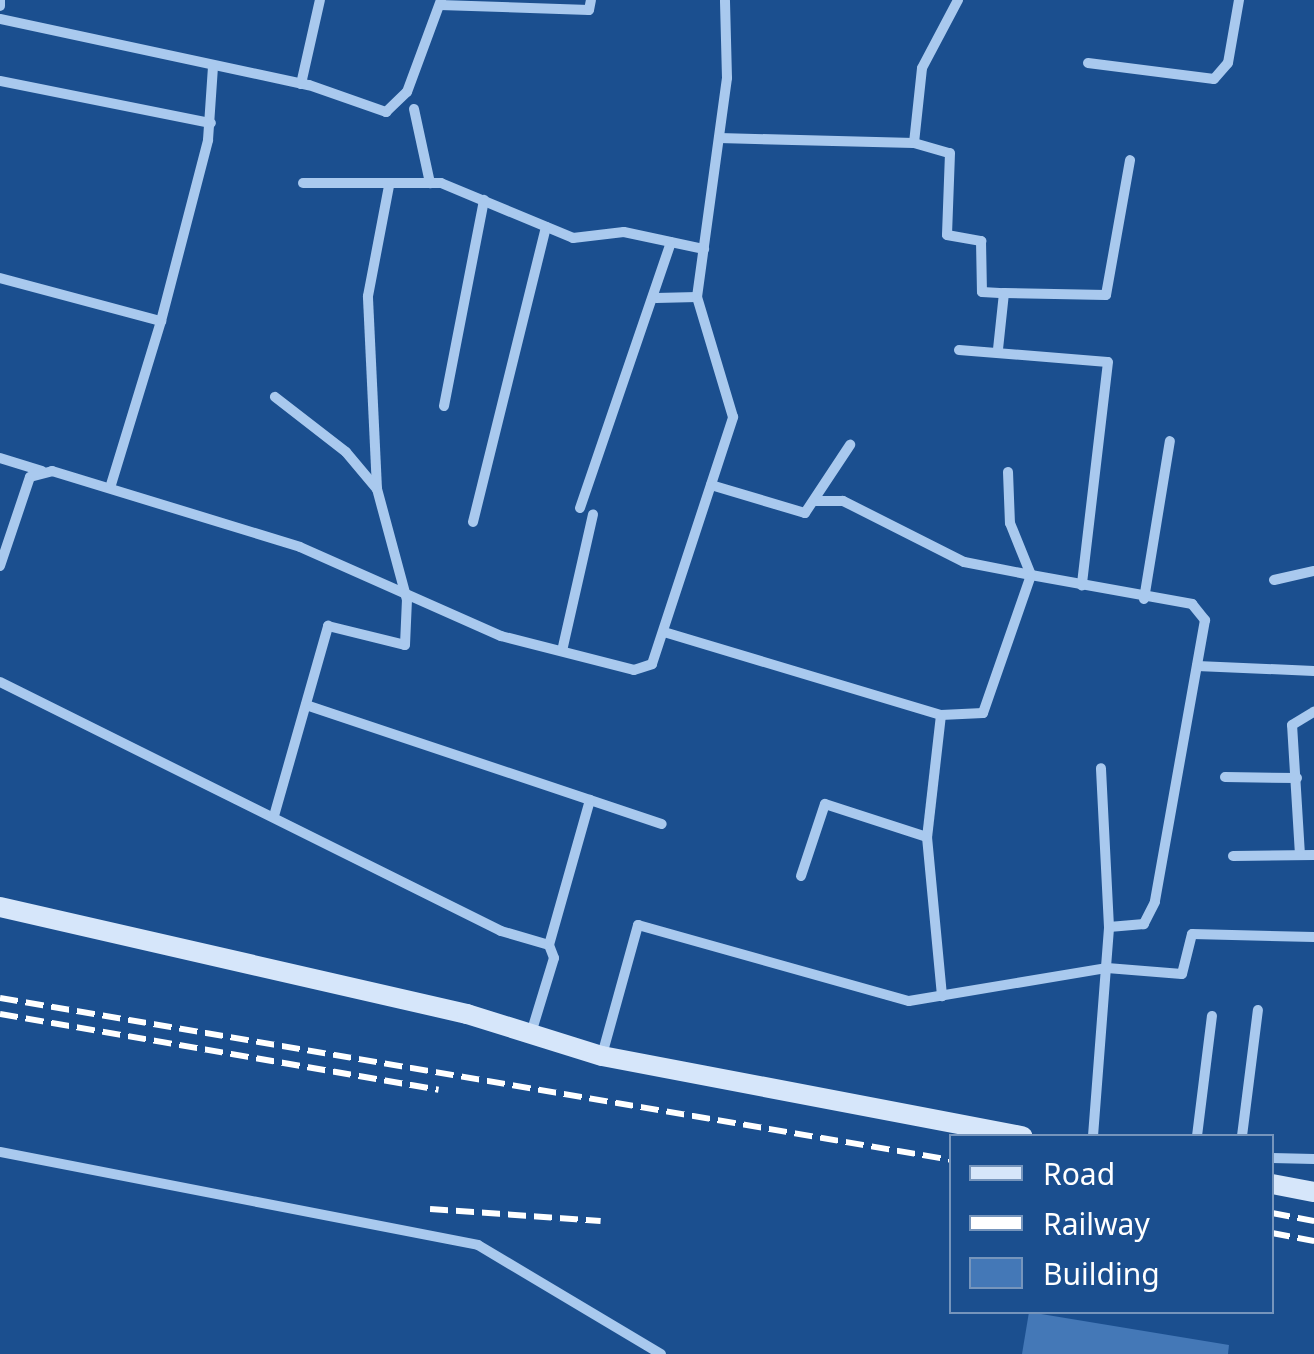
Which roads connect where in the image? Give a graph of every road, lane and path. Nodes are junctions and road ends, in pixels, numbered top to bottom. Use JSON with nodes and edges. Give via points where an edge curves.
{"nodes":[{"id":1,"x":320,"y":0,"type":"edge"},
{"id":2,"x":591,"y":0,"type":"edge"},
{"id":3,"x":725,"y":0,"type":"edge"},
{"id":4,"x":958,"y":0,"type":"edge"},
{"id":5,"x":1239,"y":0,"type":"edge"},
{"id":6,"x":440,"y":2,"type":"edge"},
{"id":7,"x":0,"y":18,"type":"edge"},
{"id":8,"x":1088,"y":63,"type":"dead end"},
{"id":9,"x":213,"y":66,"type":"junction"},
{"id":10,"x":0,"y":82,"type":"edge"},
{"id":11,"x":301,"y":84,"type":"junction"},
{"id":12,"x":414,"y":109,"type":"dead end"},
{"id":13,"x":211,"y":123,"type":"junction"},
{"id":14,"x":720,"y":138,"type":"junction"},
{"id":15,"x":914,"y":143,"type":"junction"},
{"id":16,"x":1130,"y":160,"type":"dead end"},
{"id":17,"x":303,"y":182,"type":"dead end"},
{"id":18,"x":430,"y":182,"type":"junction"},
{"id":19,"x":390,"y":186,"type":"junction"},
{"id":20,"x":484,"y":200,"type":"junction"},
{"id":21,"x":546,"y":228,"type":"junction"},
{"id":22,"x":671,"y":242,"type":"junction"},
{"id":23,"x":704,"y":249,"type":"junction"},
{"id":24,"x":0,"y":278,"type":"edge"},
{"id":25,"x":1004,"y":292,"type":"junction"},
{"id":26,"x":697,"y":297,"type":"junction"},
{"id":27,"x":656,"y":298,"type":"junction"},
{"id":28,"x":162,"y":321,"type":"junction"},
{"id":29,"x":998,"y":349,"type":"junction"},
{"id":30,"x":960,"y":350,"type":"dead end"},
{"id":31,"x":275,"y":397,"type":"dead end"},
{"id":32,"x":444,"y":406,"type":"dead end"},
{"id":33,"x":1170,"y":442,"type":"dead end"},
{"id":34,"x":850,"y":445,"type":"dead end"},
{"id":35,"x":0,"y":458,"type":"edge"},
{"id":36,"x":42,"y":471,"type":"junction"},
{"id":37,"x":1008,"y":472,"type":"dead end"},
{"id":38,"x":712,"y":485,"type":"junction"},
{"id":39,"x":110,"y":488,"type":"junction"},
{"id":40,"x":377,"y":489,"type":"junction"},
{"id":41,"x":816,"y":501,"type":"junction"},
{"id":42,"x":580,"y":508,"type":"dead end"},
{"id":43,"x":593,"y":514,"type":"dead end"},
{"id":44,"x":473,"y":522,"type":"dead end"},
{"id":45,"x":0,"y":566,"type":"edge"},
{"id":46,"x":1314,"y":571,"type":"edge"},
{"id":47,"x":1031,"y":574,"type":"junction"},
{"id":48,"x":1274,"y":580,"type":"dead end"},
{"id":49,"x":1082,"y":584,"type":"junction"},
{"id":50,"x":1144,"y":599,"type":"junction"},
{"id":51,"x":407,"y":600,"type":"junction"},
{"id":52,"x":664,"y":632,"type":"junction"},
{"id":53,"x":562,"y":651,"type":"junction"},
{"id":54,"x":1197,"y":666,"type":"junction"},
{"id":55,"x":1314,"y":671,"type":"edge"},
{"id":56,"x":0,"y":682,"type":"edge"},
{"id":57,"x":306,"y":705,"type":"junction"},
{"id":58,"x":1314,"y":712,"type":"edge"},
{"id":59,"x":942,"y":714,"type":"junction"},
{"id":60,"x":1102,"y":768,"type":"dead end"},
{"id":61,"x":1225,"y":777,"type":"dead end"},
{"id":62,"x":1297,"y":778,"type":"junction"},
{"id":63,"x":590,"y":800,"type":"junction"},
{"id":64,"x":274,"y":816,"type":"junction"},
{"id":65,"x":662,"y":824,"type":"dead end"},
{"id":66,"x":927,"y":837,"type":"junction"},
{"id":67,"x":1300,"y":855,"type":"junction"},
{"id":68,"x":1314,"y":855,"type":"edge"},
{"id":69,"x":1233,"y":856,"type":"dead end"},
{"id":70,"x":801,"y":876,"type":"dead end"},
{"id":71,"x":0,"y":907,"type":"edge"},
{"id":72,"x":1109,"y":928,"type":"junction"},
{"id":73,"x":1314,"y":937,"type":"edge"},
{"id":74,"x":549,"y":945,"type":"junction"},
{"id":75,"x":1107,"y":968,"type":"junction"},
{"id":76,"x":942,"y":996,"type":"junction"},
{"id":77,"x":1258,"y":1010,"type":"dead end"},
{"id":78,"x":1212,"y":1016,"type":"dead end"},
{"id":79,"x":531,"y":1034,"type":"junction"},
{"id":80,"x":602,"y":1056,"type":"junction"},
{"id":81,"x":1012,"y":1134,"type":"edge"},
{"id":82,"x":1092,"y":1134,"type":"edge"},
{"id":83,"x":1197,"y":1134,"type":"edge"},
{"id":84,"x":1242,"y":1134,"type":"edge"},
{"id":85,"x":0,"y":1152,"type":"edge"},
{"id":86,"x":1274,"y":1158,"type":"edge"},
{"id":87,"x":1314,"y":1159,"type":"edge"},
{"id":88,"x":1274,"y":1184,"type":"edge"},
{"id":89,"x":1314,"y":1192,"type":"edge"},
{"id":90,"x":660,"y":1354,"type":"edge"}],
"edges":[{"from":1,"to":11,"type":"street"},
{"from":2,"to":6,"type":"street","via":[[590,10]]},
{"from":3,"to":14,"type":"street"},
{"from":4,"to":15,"type":"street","via":[[922,68]]},
{"from":5,"to":8,"type":"street","via":[[1228,63],[1214,80]]},
{"from":6,"to":11,"type":"street","via":[[398,109]]},
{"from":7,"to":9,"type":"street"},
{"from":9,"to":11,"type":"street"},
{"from":9,"to":13,"type":"street"},
{"from":10,"to":13,"type":"street"},
{"from":12,"to":18,"type":"street"},
{"from":13,"to":28,"type":"street"},
{"from":14,"to":15,"type":"street"},
{"from":14,"to":23,"type":"street"},
{"from":15,"to":25,"type":"street","via":[[947,148],[947,235],[980,241],[982,292]]},
{"from":16,"to":25,"type":"street","via":[[1106,295]]},
{"from":17,"to":19,"type":"street"},
{"from":18,"to":19,"type":"street"},
{"from":18,"to":20,"type":"street"},
{"from":19,"to":40,"type":"street","via":[[368,296]]},
{"from":20,"to":21,"type":"street"},
{"from":20,"to":32,"type":"street"},
{"from":21,"to":22,"type":"street","via":[[573,238],[624,232]]},
{"from":21,"to":44,"type":"street"},
{"from":22,"to":23,"type":"street"},
{"from":22,"to":27,"type":"street"},
{"from":23,"to":26,"type":"street"},
{"from":24,"to":28,"type":"street"},
{"from":25,"to":29,"type":"street"},
{"from":26,"to":27,"type":"street"},
{"from":26,"to":38,"type":"street","via":[[703,340],[734,407]]},
{"from":27,"to":42,"type":"street"},
{"from":28,"to":39,"type":"street"},
{"from":29,"to":30,"type":"street"},
{"from":29,"to":49,"type":"street","via":[[1108,362]]},
{"from":31,"to":40,"type":"street","via":[[346,452]]},
{"from":33,"to":50,"type":"street"},
{"from":34,"to":41,"type":"street"},
{"from":35,"to":36,"type":"street"},
{"from":36,"to":39,"type":"street"},
{"from":36,"to":45,"type":"street","via":[[30,478]]},
{"from":37,"to":47,"type":"street","via":[[1010,524]]},
{"from":38,"to":41,"type":"street","via":[[794,515]]},
{"from":38,"to":52,"type":"street"},
{"from":39,"to":51,"type":"street","via":[[300,547]]},
{"from":40,"to":51,"type":"street"},
{"from":41,"to":47,"type":"street","via":[[843,501],[964,562]]},
{"from":43,"to":53,"type":"street"},
{"from":46,"to":48,"type":"street"},
{"from":47,"to":49,"type":"street"},
{"from":47,"to":59,"type":"street","via":[[983,713]]},
{"from":49,"to":50,"type":"street"},
{"from":50,"to":54,"type":"street","via":[[1202,612]]},
{"from":51,"to":53,"type":"street"},
{"from":51,"to":57,"type":"street","via":[[405,645],[328,626]]},
{"from":52,"to":53,"type":"street","via":[[644,669]]},
{"from":52,"to":59,"type":"street"},
{"from":54,"to":55,"type":"street"},
{"from":54,"to":72,"type":"street","via":[[1150,920]]},
{"from":56,"to":64,"type":"street"},
{"from":57,"to":63,"type":"street"},
{"from":57,"to":64,"type":"street"},
{"from":58,"to":62,"type":"street","via":[[1292,724]]},
{"from":59,"to":66,"type":"street"},
{"from":60,"to":72,"type":"street"},
{"from":61,"to":62,"type":"street"},
{"from":62,"to":67,"type":"street"},
{"from":63,"to":65,"type":"street"},
{"from":63,"to":74,"type":"street"},
{"from":64,"to":74,"type":"street","via":[[501,930]]},
{"from":66,"to":70,"type":"street","via":[[825,804]]},
{"from":66,"to":76,"type":"street"},
{"from":67,"to":68,"type":"street"},
{"from":67,"to":69,"type":"street"},
{"from":71,"to":79,"type":"street"},
{"from":72,"to":75,"type":"street"},
{"from":73,"to":75,"type":"street","via":[[1192,934],[1182,974]]},
{"from":74,"to":79,"type":"street","via":[[554,958]]},
{"from":75,"to":76,"type":"street"},
{"from":75,"to":82,"type":"street"},
{"from":76,"to":80,"type":"street","via":[[910,1001],[638,925]]},
{"from":77,"to":84,"type":"street"},
{"from":78,"to":83,"type":"street"},
{"from":79,"to":80,"type":"street"},
{"from":80,"to":81,"type":"street"},
{"from":85,"to":90,"type":"street","via":[[478,1245]]},
{"from":86,"to":87,"type":"street"},
{"from":88,"to":89,"type":"street"}]}
